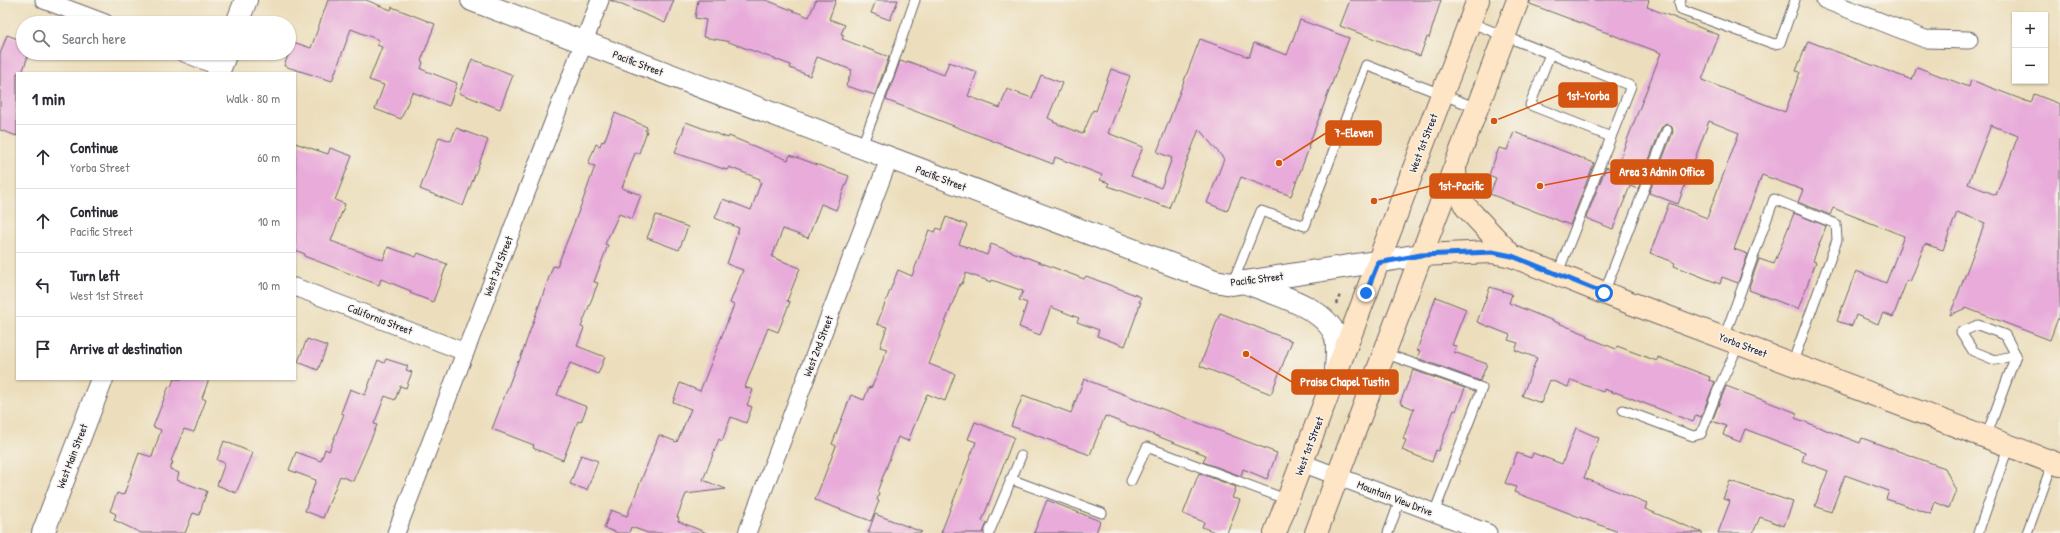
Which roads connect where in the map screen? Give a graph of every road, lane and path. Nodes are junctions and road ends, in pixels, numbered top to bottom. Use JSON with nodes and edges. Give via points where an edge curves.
{"nodes":[{"id":1,"x":44,"y":0,"type":"edge"},
{"id":2,"x":246,"y":0,"type":"edge"},
{"id":3,"x":472,"y":0,"type":"edge"},
{"id":4,"x":600,"y":0,"type":"edge"},
{"id":5,"x":915,"y":0,"type":"edge"},
{"id":6,"x":1478,"y":0,"type":"edge"},
{"id":7,"x":1518,"y":0,"type":"edge"},
{"id":8,"x":1680,"y":0,"type":"edge"},
{"id":9,"x":1795,"y":0,"type":"edge"},
{"id":10,"x":1825,"y":0,"type":"edge"},
{"id":11,"x":86,"y":16,"type":"edge"},
{"id":12,"x":240,"y":16,"type":"edge"},
{"id":13,"x":1469,"y":22,"type":"junction"},
{"id":14,"x":1504,"y":36,"type":"junction"},
{"id":15,"x":1969,"y":40,"type":"dead end"},
{"id":16,"x":584,"y":42,"type":"junction"},
{"id":17,"x":1550,"y":54,"type":"junction"},
{"id":18,"x":208,"y":60,"type":"edge"},
{"id":19,"x":221,"y":64,"type":"edge"},
{"id":20,"x":1442,"y":95,"type":"junction"},
{"id":21,"x":1477,"y":108,"type":"junction"},
{"id":22,"x":1667,"y":130,"type":"dead end"},
{"id":23,"x":1611,"y":137,"type":"junction"},
{"id":24,"x":861,"y":148,"type":"junction"},
{"id":25,"x":889,"y":159,"type":"junction"},
{"id":26,"x":1455,"y":167,"type":"junction"},
{"id":27,"x":1421,"y":255,"type":"junction"},
{"id":28,"x":1512,"y":256,"type":"junction"},
{"id":29,"x":1378,"y":263,"type":"junction"},
{"id":30,"x":1557,"y":275,"type":"junction"},
{"id":31,"x":1238,"y":283,"type":"junction"},
{"id":32,"x":296,"y":287,"type":"edge"},
{"id":33,"x":1340,"y":290,"type":"dead end"},
{"id":34,"x":1604,"y":293,"type":"junction"},
{"id":35,"x":1345,"y":295,"type":"dead end"},
{"id":36,"x":1732,"y":341,"type":"junction"},
{"id":37,"x":465,"y":352,"type":"junction"},
{"id":38,"x":1384,"y":353,"type":"junction"},
{"id":39,"x":2016,"y":355,"type":"junction"},
{"id":40,"x":1792,"y":364,"type":"junction"},
{"id":41,"x":1335,"y":376,"type":"junction"},
{"id":42,"x":102,"y":380,"type":"edge"},
{"id":43,"x":1623,"y":410,"type":"dead end"},
{"id":44,"x":1986,"y":437,"type":"junction"},
{"id":45,"x":2008,"y":445,"type":"junction"},
{"id":46,"x":1021,"y":456,"type":"dead end"},
{"id":47,"x":1302,"y":463,"type":"junction"},
{"id":48,"x":2056,"y":463,"type":"edge"},
{"id":49,"x":1338,"y":476,"type":"junction"},
{"id":50,"x":1010,"y":479,"type":"junction"},
{"id":51,"x":1131,"y":481,"type":"dead end"},
{"id":52,"x":1288,"y":500,"type":"junction"},
{"id":53,"x":1400,"y":500,"type":"junction"},
{"id":54,"x":1102,"y":513,"type":"dead end"},
{"id":55,"x":1434,"y":513,"type":"junction"},
{"id":56,"x":43,"y":533,"type":"edge"},
{"id":57,"x":396,"y":533,"type":"edge"},
{"id":58,"x":747,"y":533,"type":"edge"},
{"id":59,"x":989,"y":533,"type":"edge"},
{"id":60,"x":1276,"y":533,"type":"edge"},
{"id":61,"x":1316,"y":533,"type":"edge"},
{"id":62,"x":1388,"y":533,"type":"edge"},
{"id":63,"x":1488,"y":533,"type":"edge"},
{"id":64,"x":1978,"y":533,"type":"edge"},
{"id":65,"x":2027,"y":533,"type":"edge"}],
"edges":[{"from":1,"to":11,"type":"street"},
{"from":2,"to":12,"type":"street"},
{"from":3,"to":16,"type":"street","name":"Pacific Street"},
{"from":4,"to":16,"type":"street","name":"West 3rd Street"},
{"from":5,"to":24,"type":"lane"},
{"from":6,"to":13,"type":"main road","name":"West 1st Street"},
{"from":7,"to":14,"type":"main road"},
{"from":8,"to":9,"type":"lane","via":[[1681,10],[1774,44],[1780,43]]},
{"from":10,"to":15,"type":"street","via":[[1926,38]]},
{"from":13,"to":14,"type":"lane"},
{"from":13,"to":20,"type":"main road","name":"West 1st Street"},
{"from":14,"to":17,"type":"lane"},
{"from":14,"to":21,"type":"main road"},
{"from":16,"to":24,"type":"street","name":"Pacific Street"},
{"from":16,"to":37,"type":"street","name":"West 3rd Street"},
{"from":17,"to":23,"type":"lane","via":[[1631,86]]},
{"from":17,"to":23,"type":"lane","via":[[1530,105]]},
{"from":18,"to":19,"type":"street"},
{"from":20,"to":21,"type":"lane"},
{"from":20,"to":29,"type":"main road","name":"West 1st Street"},
{"from":20,"to":31,"type":"lane","via":[[1366,65],[1305,226],[1261,211]]},
{"from":21,"to":26,"type":"main road"},
{"from":22,"to":34,"type":"lane"},
{"from":23,"to":30,"type":"lane"},
{"from":24,"to":25,"type":"street","name":"Pacific Street"},
{"from":25,"to":31,"type":"street","name":"Pacific Street","via":[[1198,276],[1214,281]]},
{"from":25,"to":58,"type":"street","name":"West 2nd Street"},
{"from":26,"to":27,"type":"main road"},
{"from":26,"to":28,"type":"main road","via":[[1456,188],[1466,207]]},
{"from":27,"to":28,"type":"main road","name":"Yorba Street","via":[[1492,252]]},
{"from":27,"to":29,"type":"street","name":"Pacific Street"},
{"from":27,"to":38,"type":"main road"},
{"from":28,"to":30,"type":"main road","name":"Yorba Street"},
{"from":29,"to":31,"type":"street","name":"Pacific Street"},
{"from":29,"to":41,"type":"main road","name":"West 1st Street"},
{"from":30,"to":34,"type":"main road","name":"Yorba Street"},
{"from":31,"to":41,"type":"street","via":[[1299,304],[1320,315],[1336,336]]},
{"from":32,"to":37,"type":"street","name":"California Street"},
{"from":33,"to":35,"type":"path","via":[[1340,295]]},
{"from":34,"to":36,"type":"main road","name":"Yorba Street"},
{"from":36,"to":40,"type":"main road","name":"Yorba Street"},
{"from":36,"to":40,"type":"lane","via":[[1774,199],[1836,224],[1837,240]]},
{"from":36,"to":43,"type":"lane","via":[[1702,434],[1693,436]]},
{"from":37,"to":57,"type":"street","name":"West 3rd Street"},
{"from":38,"to":49,"type":"main road"},
{"from":38,"to":55,"type":"lane","via":[[1482,388]]},
{"from":39,"to":39,"type":"lane","via":[[2005,335],[1978,325],[1961,332],[1973,351],[1995,360]]},
{"from":39,"to":44,"type":"lane"},
{"from":40,"to":44,"type":"main road","name":"Yorba Street"},
{"from":41,"to":47,"type":"main road","name":"West 1st Street"},
{"from":42,"to":56,"type":"street","name":"West Main Street"},
{"from":44,"to":45,"type":"main road","name":"Yorba Street"},
{"from":45,"to":48,"type":"main road","name":"Yorba Street"},
{"from":45,"to":64,"type":"lane"},
{"from":46,"to":50,"type":"lane"},
{"from":47,"to":49,"type":"street","name":"Mountain View Drive"},
{"from":47,"to":52,"type":"main road","name":"West 1st Street"},
{"from":48,"to":65,"type":"lane"},
{"from":49,"to":53,"type":"street","name":"Mountain View Drive"},
{"from":49,"to":61,"type":"main road"},
{"from":50,"to":54,"type":"lane"},
{"from":50,"to":59,"type":"lane"},
{"from":51,"to":52,"type":"lane","via":[[1146,447]]},
{"from":52,"to":60,"type":"main road","name":"West 1st Street"},
{"from":53,"to":55,"type":"street","name":"Mountain View Drive"},
{"from":53,"to":62,"type":"lane"},
{"from":55,"to":63,"type":"street","name":"Mountain View Drive"}]}
